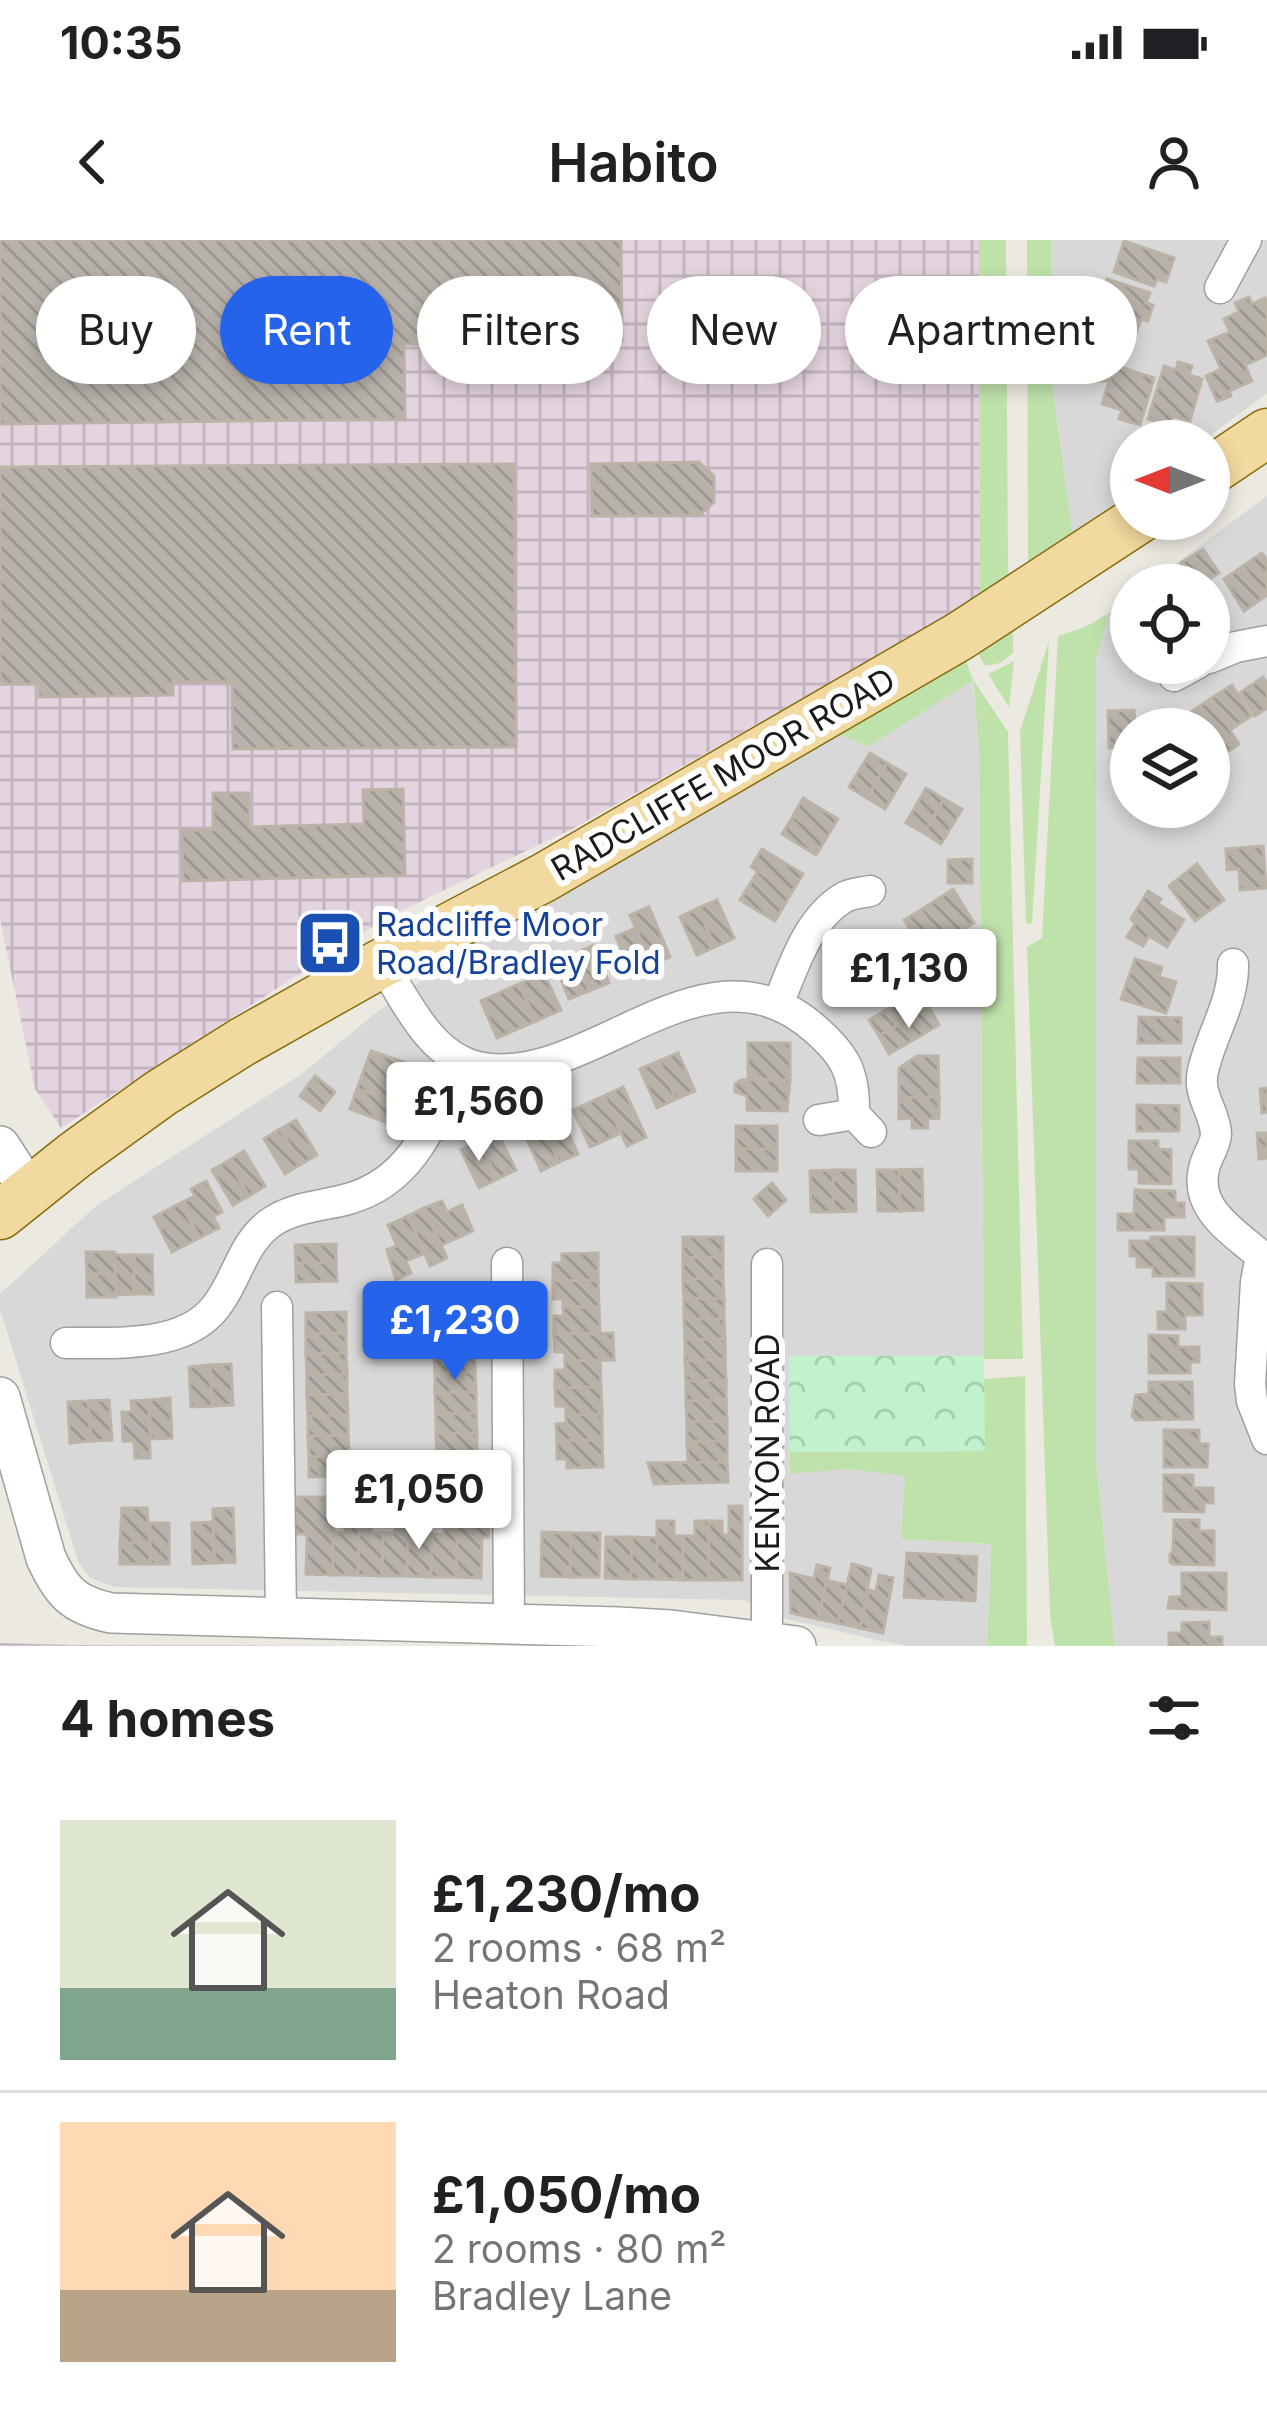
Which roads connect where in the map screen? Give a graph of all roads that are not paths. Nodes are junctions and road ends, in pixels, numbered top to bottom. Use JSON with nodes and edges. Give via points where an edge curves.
{"nodes":[{"id":1,"x":1246,"y":240,"type":"edge"},
{"id":2,"x":1256,"y":240,"type":"edge"},
{"id":3,"x":1267,"y":243,"type":"edge"},
{"id":4,"x":1220,"y":288,"type":"dead end"},
{"id":5,"x":1267,"y":433,"type":"edge"},
{"id":6,"x":1230,"y":458,"type":"edge"},
{"id":7,"x":1110,"y":539,"type":"edge"},
{"id":8,"x":1267,"y":641,"type":"edge"},
{"id":9,"x":1230,"y":645,"type":"edge"},
{"id":10,"x":870,"y":891,"type":"dead end"},
{"id":11,"x":382,"y":963,"type":"junction"},
{"id":12,"x":1233,"y":964,"type":"dead end"},
{"id":13,"x":778,"y":1004,"type":"junction"},
{"id":14,"x":460,"y":1061,"type":"junction"},
{"id":15,"x":819,"y":1120,"type":"dead end"},
{"id":16,"x":0,"y":1146,"type":"edge"},
{"id":17,"x":15,"y":1203,"type":"edge"},
{"id":18,"x":1264,"y":1255,"type":"edge"},
{"id":19,"x":508,"y":1263,"type":"dead end"},
{"id":20,"x":767,"y":1264,"type":"dead end"},
{"id":21,"x":277,"y":1307,"type":"dead end"},
{"id":22,"x":66,"y":1343,"type":"dead end"},
{"id":23,"x":0,"y":1397,"type":"edge"},
{"id":24,"x":1267,"y":1439,"type":"edge"},
{"id":25,"x":281,"y":1617,"type":"junction"},
{"id":26,"x":509,"y":1623,"type":"junction"},
{"id":27,"x":782,"y":1644,"type":"edge"}],
"edges":[{"from":1,"to":4,"type":"street"},
{"from":2,"to":3,"type":"street"},
{"from":5,"to":6,"type":"main road"},
{"from":7,"to":11,"type":"main road","name":"RADCLIFFE MOOR ROAD","via":[[545,878]]},
{"from":8,"to":9,"type":"street"},
{"from":10,"to":13,"type":"street","via":[[830,908],[807,937]]},
{"from":11,"to":14,"type":"street","via":[[437,1044]]},
{"from":11,"to":17,"type":"main road","name":"RADCLIFFE MOOR ROAD","via":[[161,1094]]},
{"from":12,"to":18,"type":"street","via":[[1202,1073],[1216,1132],[1203,1198]]},
{"from":13,"to":14,"type":"street","via":[[748,997],[689,1004],[522,1068]]},
{"from":13,"to":15,"type":"street","via":[[849,1066],[863,1123]]},
{"from":14,"to":22,"type":"street","via":[[407,1165],[354,1198],[270,1223],[208,1317],[110,1357]]},
{"from":16,"to":17,"type":"street"},
{"from":18,"to":24,"type":"street","via":[[1250,1384]]},
{"from":19,"to":26,"type":"street"},
{"from":20,"to":27,"type":"street","name":"KENYON ROAD"},
{"from":21,"to":25,"type":"street"},
{"from":23,"to":25,"type":"street","via":[[46,1558],[71,1598],[111,1613]]},
{"from":25,"to":26,"type":"street"},
{"from":26,"to":27,"type":"street"}]}
